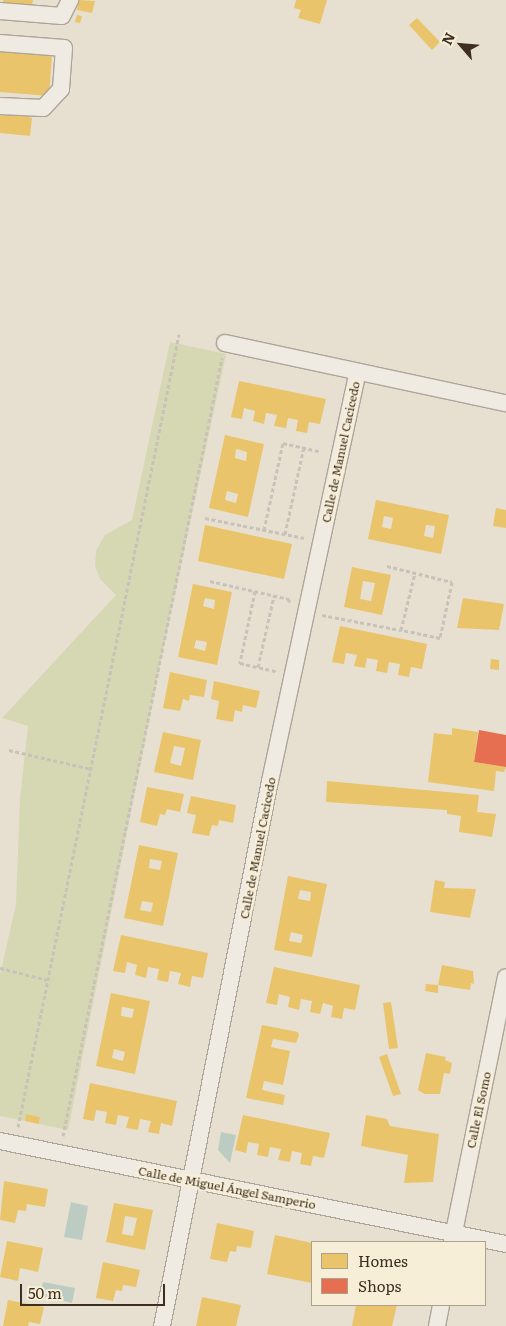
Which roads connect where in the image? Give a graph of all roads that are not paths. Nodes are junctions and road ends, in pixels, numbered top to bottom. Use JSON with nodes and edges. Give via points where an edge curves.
{"nodes":[{"id":1,"x":70,"y":0,"type":"edge"},
{"id":2,"x":0,"y":11,"type":"edge"},
{"id":3,"x":0,"y":43,"type":"edge"},
{"id":4,"x":0,"y":106,"type":"edge"},
{"id":5,"x":225,"y":343,"type":"road end"},
{"id":6,"x":358,"y":372,"type":"junction"},
{"id":7,"x":506,"y":403,"type":"edge"},
{"id":8,"x":506,"y":978,"type":"edge"},
{"id":9,"x":7,"y":1143,"type":"edge"},
{"id":10,"x":193,"y":1182,"type":"junction"},
{"id":11,"x":453,"y":1238,"type":"edge"},
{"id":12,"x":480,"y":1241,"type":"edge"},
{"id":13,"x":486,"y":1242,"type":"edge"},
{"id":14,"x":506,"y":1244,"type":"edge"},
{"id":15,"x":441,"y":1306,"type":"edge"},
{"id":16,"x":162,"y":1326,"type":"edge"},
{"id":17,"x":437,"y":1326,"type":"edge"}],
"edges":[{"from":1,"to":2,"type":"street","via":[[62,16]]},
{"from":3,"to":4,"type":"street","via":[[64,48],[61,89],[43,108]]},
{"from":5,"to":6,"type":"street"},
{"from":6,"to":7,"type":"street"},
{"from":6,"to":10,"type":"street","name":"Calle de Manuel Cacicedo","via":[[293,675]]},
{"from":8,"to":11,"type":"street","name":"Calle El Somo"},
{"from":9,"to":10,"type":"street","name":"Calle de Miguel Ángel Samperio"},
{"from":10,"to":11,"type":"street","name":"Calle de Miguel Ángel Samperio"},
{"from":10,"to":16,"type":"street","name":"Calle de Manuel Cacicedo"},
{"from":11,"to":12,"type":"street","name":"Calle de Miguel Ángel Samperio"},
{"from":13,"to":14,"type":"street","name":"Calle de Miguel Ángel Samperio"},
{"from":15,"to":17,"type":"street"}]}
